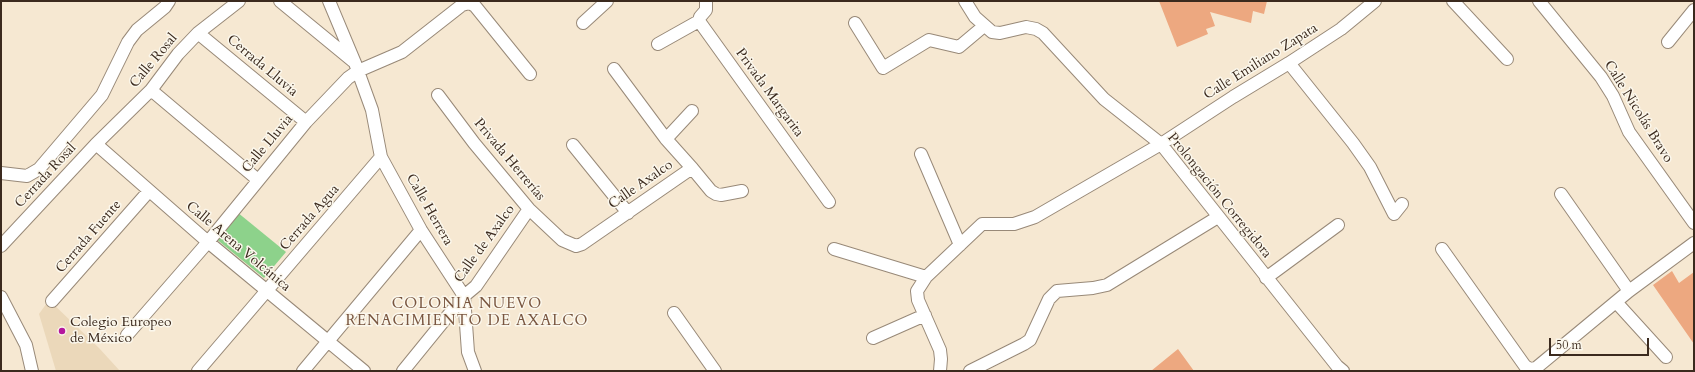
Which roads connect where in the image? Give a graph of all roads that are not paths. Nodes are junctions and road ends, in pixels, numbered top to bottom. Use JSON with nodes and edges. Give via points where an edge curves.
{"nodes":[{"id":1,"x":169,"y":1,"type":"edge"},
{"id":2,"x":239,"y":1,"type":"edge"},
{"id":3,"x":280,"y":1,"type":"edge"},
{"id":4,"x":329,"y":1,"type":"edge"},
{"id":5,"x":607,"y":1,"type":"edge"},
{"id":6,"x":706,"y":1,"type":"edge"},
{"id":7,"x":965,"y":1,"type":"edge"},
{"id":8,"x":1375,"y":1,"type":"edge"},
{"id":9,"x":1453,"y":1,"type":"edge"},
{"id":10,"x":1539,"y":1,"type":"edge"},
{"id":11,"x":1694,"y":10,"type":"edge"},
{"id":12,"x":699,"y":21,"type":"junction"},
{"id":13,"x":583,"y":23,"type":"dead end"},
{"id":14,"x":854,"y":23,"type":"dead end"},
{"id":15,"x":984,"y":26,"type":"junction"},
{"id":16,"x":198,"y":33,"type":"junction"},
{"id":17,"x":1668,"y":42,"type":"dead end"},
{"id":18,"x":658,"y":44,"type":"dead end"},
{"id":19,"x":1506,"y":59,"type":"dead end"},
{"id":20,"x":1289,"y":63,"type":"junction"},
{"id":21,"x":357,"y":67,"type":"junction"},
{"id":22,"x":614,"y":69,"type":"dead end"},
{"id":23,"x":530,"y":74,"type":"dead end"},
{"id":24,"x":151,"y":90,"type":"junction"},
{"id":25,"x":438,"y":95,"type":"dead end"},
{"id":26,"x":692,"y":111,"type":"dead end"},
{"id":27,"x":306,"y":122,"type":"junction"},
{"id":28,"x":666,"y":139,"type":"junction"},
{"id":29,"x":96,"y":144,"type":"junction"},
{"id":30,"x":1161,"y":144,"type":"junction"},
{"id":31,"x":573,"y":145,"type":"dead end"},
{"id":32,"x":921,"y":154,"type":"dead end"},
{"id":33,"x":381,"y":158,"type":"junction"},
{"id":34,"x":692,"y":168,"type":"junction"},
{"id":35,"x":1,"y":173,"type":"edge"},
{"id":36,"x":258,"y":180,"type":"junction"},
{"id":37,"x":149,"y":191,"type":"junction"},
{"id":38,"x":742,"y":191,"type":"dead end"},
{"id":39,"x":1561,"y":194,"type":"dead end"},
{"id":40,"x":829,"y":202,"type":"dead end"},
{"id":41,"x":1402,"y":204,"type":"dead end"},
{"id":42,"x":529,"y":209,"type":"junction"},
{"id":43,"x":628,"y":213,"type":"junction"},
{"id":44,"x":1218,"y":217,"type":"junction"},
{"id":45,"x":1694,"y":223,"type":"edge"},
{"id":46,"x":1338,"y":225,"type":"dead end"},
{"id":47,"x":421,"y":230,"type":"junction"},
{"id":48,"x":562,"y":240,"type":"joint"},
{"id":49,"x":208,"y":242,"type":"junction"},
{"id":50,"x":1694,"y":243,"type":"edge"},
{"id":51,"x":960,"y":245,"type":"junction"},
{"id":52,"x":1,"y":246,"type":"edge"},
{"id":53,"x":834,"y":249,"type":"dead end"},
{"id":54,"x":1442,"y":249,"type":"dead end"},
{"id":55,"x":926,"y":277,"type":"junction"},
{"id":56,"x":1266,"y":278,"type":"junction"},
{"id":57,"x":268,"y":291,"type":"junction"},
{"id":58,"x":1629,"y":291,"type":"junction"},
{"id":59,"x":464,"y":296,"type":"junction"},
{"id":60,"x":1,"y":297,"type":"edge"},
{"id":61,"x":52,"y":302,"type":"dead end"},
{"id":62,"x":1616,"y":302,"type":"junction"},
{"id":63,"x":674,"y":313,"type":"dead end"},
{"id":64,"x":925,"y":316,"type":"junction"},
{"id":65,"x":127,"y":335,"type":"dead end"},
{"id":66,"x":873,"y":338,"type":"dead end"},
{"id":67,"x":329,"y":341,"type":"junction"},
{"id":68,"x":1666,"y":357,"type":"dead end"},
{"id":69,"x":32,"y":371,"type":"edge"},
{"id":70,"x":198,"y":371,"type":"edge"},
{"id":71,"x":303,"y":371,"type":"edge"},
{"id":72,"x":364,"y":371,"type":"edge"},
{"id":73,"x":403,"y":371,"type":"edge"},
{"id":74,"x":475,"y":371,"type":"edge"},
{"id":75,"x":715,"y":371,"type":"edge"},
{"id":76,"x":940,"y":371,"type":"edge"},
{"id":77,"x":970,"y":371,"type":"edge"},
{"id":78,"x":1343,"y":371,"type":"edge"}],
"edges":[{"from":1,"to":35,"type":"street","via":[[137,30],[128,42],[102,95],[39,169],[27,176]]},
{"from":2,"to":16,"type":"street","name":"Calle Rosal"},
{"from":3,"to":21,"type":"street"},
{"from":4,"to":21,"type":"street","name":"Calle Herrera"},
{"from":5,"to":13,"type":"street"},
{"from":6,"to":12,"type":"street","via":[[706,10]]},
{"from":7,"to":15,"type":"street","name":"Prolongación Corregidora"},
{"from":8,"to":20,"type":"street","name":"Calle Emiliano Zapata","via":[[1341,29]]},
{"from":9,"to":19,"type":"street"},
{"from":10,"to":45,"type":"street","name":"Calle Nicolás Bravo","via":[[1601,77],[1613,96],[1629,132]]},
{"from":11,"to":17,"type":"street"},
{"from":12,"to":18,"type":"street"},
{"from":12,"to":40,"type":"street","name":"Privada Margarita"},
{"from":14,"to":15,"type":"street","via":[[883,68],[929,40],[959,47]]},
{"from":15,"to":30,"type":"street","name":"Prolongación Corregidora","via":[[992,32],[1000,33],[1026,27],[1043,33],[1104,99]]},
{"from":16,"to":24,"type":"street","name":"Calle Rosal","via":[[178,54]]},
{"from":16,"to":27,"type":"street","name":"Cerrada Lluvia"},
{"from":20,"to":30,"type":"street","name":"Calle Emiliano Zapata"},
{"from":20,"to":41,"type":"street","via":[[1370,167],[1394,214]]},
{"from":21,"to":23,"type":"street","name":"Calle Lluvia","via":[[402,52],[462,5],[469,3],[475,6]]},
{"from":21,"to":27,"type":"street","name":"Calle Lluvia"},
{"from":21,"to":33,"type":"street","name":"Calle Herrera","via":[[372,110]]},
{"from":22,"to":28,"type":"street","name":"Calle Axalco"},
{"from":24,"to":29,"type":"street","name":"Calle Rosal"},
{"from":24,"to":36,"type":"street"},
{"from":25,"to":42,"type":"street","name":"Privada Herrerías"},
{"from":26,"to":28,"type":"street"},
{"from":27,"to":36,"type":"street","name":"Calle Lluvia"},
{"from":28,"to":34,"type":"street","name":"Calle Axalco"},
{"from":29,"to":37,"type":"street","name":"Calle Arena Volcánica"},
{"from":29,"to":52,"type":"street","name":"Cerrada Rosal"},
{"from":30,"to":44,"type":"street","name":"Prolongación Corregidora"},
{"from":30,"to":51,"type":"street","name":"Calle Emiliano Zapata","via":[[1035,217],[1014,224],[982,224]]},
{"from":31,"to":43,"type":"street"},
{"from":32,"to":51,"type":"street"},
{"from":33,"to":47,"type":"street","name":"Calle Herrera"},
{"from":33,"to":57,"type":"street","name":"Cerrada Agua"},
{"from":34,"to":38,"type":"street","via":[[716,194]]},
{"from":34,"to":43,"type":"street","name":"Calle Axalco"},
{"from":36,"to":49,"type":"street","name":"Calle Lluvia"},
{"from":37,"to":49,"type":"street","name":"Calle Arena Volcánica"},
{"from":37,"to":61,"type":"street","name":"Cerrada Fuente"},
{"from":39,"to":58,"type":"street"},
{"from":42,"to":48,"type":"street","name":"Privada Herrerías"},
{"from":42,"to":59,"type":"street","name":"Calle de Axalco","via":[[476,286]]},
{"from":43,"to":48,"type":"street","name":"Calle Axalco","via":[[582,244],[576,246]]},
{"from":44,"to":56,"type":"street","name":"Prolongación Corregidora"},
{"from":44,"to":77,"type":"street","via":[[1107,285],[1057,291],[1049,299],[1030,340]]},
{"from":46,"to":56,"type":"street"},
{"from":47,"to":59,"type":"street","name":"Calle Herrera"},
{"from":47,"to":67,"type":"street"},
{"from":49,"to":57,"type":"street","name":"Calle Arena Volcánica"},
{"from":49,"to":65,"type":"street"},
{"from":50,"to":58,"type":"street"},
{"from":51,"to":55,"type":"street"},
{"from":53,"to":55,"type":"street"},
{"from":54,"to":62,"type":"street","via":[[1525,366],[1530,369],[1536,368]]},
{"from":55,"to":64,"type":"street","via":[[917,291]]},
{"from":56,"to":78,"type":"street","name":"Prolongación Corregidora"},
{"from":57,"to":67,"type":"street","name":"Calle Arena Volcánica"},
{"from":57,"to":70,"type":"street","name":"Cerrada Agua"},
{"from":58,"to":62,"type":"street"},
{"from":59,"to":73,"type":"street","name":"Calle de Axalco"},
{"from":59,"to":74,"type":"street","name":"Calle Herrera","via":[[468,352]]},
{"from":60,"to":69,"type":"street","via":[[26,345]]},
{"from":62,"to":68,"type":"street"},
{"from":63,"to":75,"type":"street"},
{"from":64,"to":66,"type":"street"},
{"from":64,"to":76,"type":"street","via":[[940,350]]},
{"from":67,"to":71,"type":"street"},
{"from":67,"to":72,"type":"street","name":"Calle Arena Volcánica"}]}
